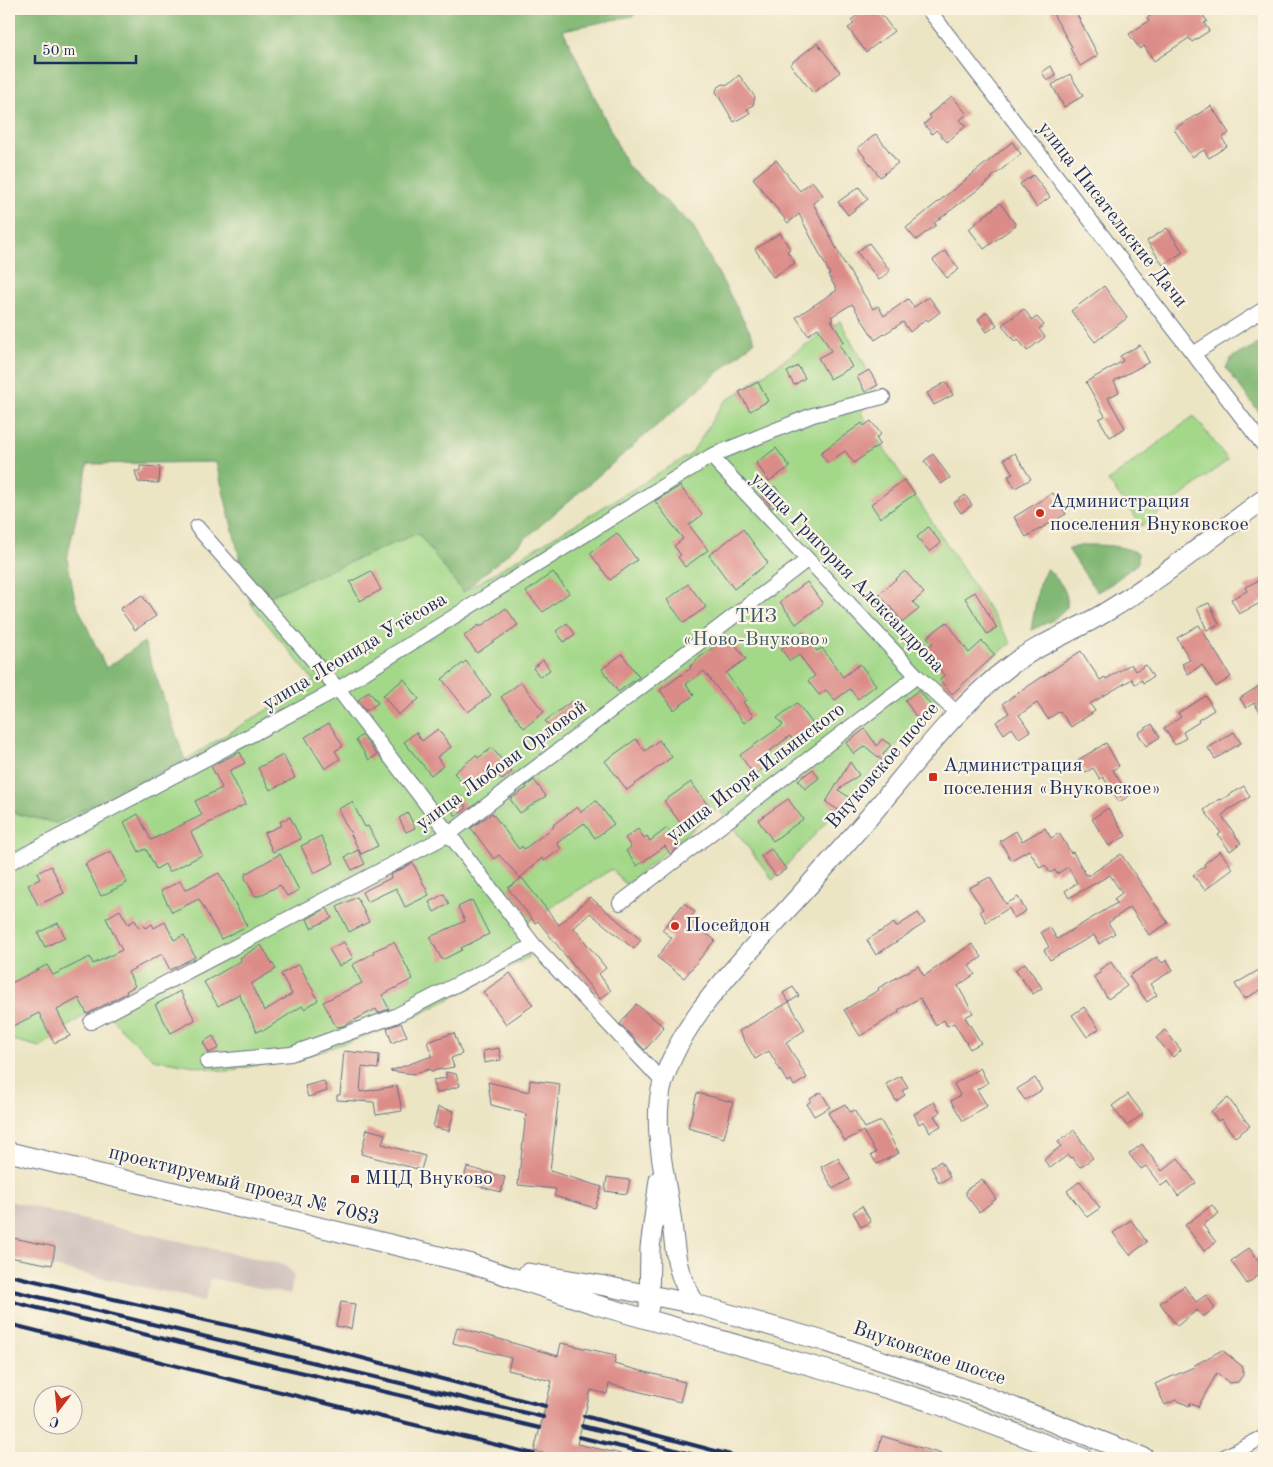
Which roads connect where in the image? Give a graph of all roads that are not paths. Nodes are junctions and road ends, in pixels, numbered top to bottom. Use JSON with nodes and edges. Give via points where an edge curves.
{"nodes":[{"id":1,"x":928,"y":9,"type":"edge"},
{"id":2,"x":1264,"y":309,"type":"edge"},
{"id":3,"x":1193,"y":354,"type":"junction"},
{"id":4,"x":882,"y":397,"type":"dead end"},
{"id":5,"x":1264,"y":446,"type":"edge"},
{"id":6,"x":711,"y":456,"type":"junction"},
{"id":7,"x":1264,"y":499,"type":"edge"},
{"id":8,"x":197,"y":526,"type":"dead end"},
{"id":9,"x":807,"y":560,"type":"junction"},
{"id":10,"x":916,"y":676,"type":"junction"},
{"id":11,"x":338,"y":689,"type":"junction"},
{"id":12,"x":958,"y":714,"type":"junction"},
{"id":13,"x":448,"y":835,"type":"junction"},
{"id":14,"x":9,"y":863,"type":"edge"},
{"id":15,"x":620,"y":903,"type":"dead end"},
{"id":16,"x":534,"y":945,"type":"junction"},
{"id":17,"x":91,"y":1022,"type":"dead end"},
{"id":18,"x":207,"y":1062,"type":"dead end"},
{"id":19,"x":663,"y":1082,"type":"junction"},
{"id":20,"x":9,"y":1152,"type":"edge"},
{"id":21,"x":662,"y":1159,"type":"junction"},
{"id":22,"x":468,"y":1263,"type":"junction"},
{"id":23,"x":680,"y":1273,"type":"junction"},
{"id":24,"x":648,"y":1296,"type":"junction"},
{"id":25,"x":668,"y":1299,"type":"junction"},
{"id":26,"x":695,"y":1304,"type":"junction"},
{"id":27,"x":651,"y":1320,"type":"junction"},
{"id":28,"x":1264,"y":1437,"type":"edge"},
{"id":29,"x":1083,"y":1458,"type":"edge"},
{"id":30,"x":1145,"y":1458,"type":"edge"},
{"id":31,"x":1222,"y":1458,"type":"edge"}],
"edges":[{"from":1,"to":3,"type":"street","name":"улица Писательские Дачи"},
{"from":2,"to":3,"type":"street"},
{"from":3,"to":5,"type":"street","name":"улица Писательские Дачи"},
{"from":4,"to":6,"type":"street","name":"улица Леонида Утёсова","via":[[813,415]]},
{"from":6,"to":9,"type":"street","name":"улица Григория Александрова"},
{"from":6,"to":11,"type":"street","name":"улица Леонида Утёсова"},
{"from":7,"to":12,"type":"main road","name":"Внуковское шоссе","via":[[1131,596],[1011,665]]},
{"from":8,"to":11,"type":"street"},
{"from":9,"to":10,"type":"street","name":"улица Григория Александрова"},
{"from":9,"to":13,"type":"street","name":"улица Любови Орловой"},
{"from":10,"to":12,"type":"street","name":"улица Григория Александрова"},
{"from":10,"to":15,"type":"street","name":"улица Игоря Ильинского"},
{"from":11,"to":13,"type":"street"},
{"from":11,"to":14,"type":"street","name":"улица Леонида Утёсова"},
{"from":12,"to":19,"type":"main road","name":"Внуковское шоссе","via":[[714,992],[682,1039]]},
{"from":13,"to":16,"type":"street"},
{"from":13,"to":17,"type":"street","name":"улица Любови Орловой"},
{"from":16,"to":18,"type":"street","via":[[395,1016],[291,1054]]},
{"from":16,"to":19,"type":"street"},
{"from":19,"to":21,"type":"main road","name":"Внуковское шоссе","via":[[658,1110]]},
{"from":20,"to":22,"type":"main road","name":"проектируемый проезд № 7083"},
{"from":21,"to":23,"type":"main road","name":"Внуковское шоссе"},
{"from":21,"to":24,"type":"main road","name":"Внуковское шоссе","via":[[650,1248]]},
{"from":22,"to":24,"type":"main road","name":"проектируемый проезд № 7083"},
{"from":22,"to":27,"type":"main road","name":"проектируемый проезд № 7083"},
{"from":23,"to":25,"type":"main road"},
{"from":23,"to":26,"type":"main road","name":"Внуковское шоссе"},
{"from":24,"to":25,"type":"main road","name":"Внуковское шоссе"},
{"from":24,"to":27,"type":"main road","name":"Внуковское шоссе"},
{"from":25,"to":26,"type":"main road","name":"Внуковское шоссе"},
{"from":25,"to":27,"type":"main road"},
{"from":26,"to":30,"type":"main road","name":"Внуковское шоссе","via":[[904,1368]]},
{"from":27,"to":29,"type":"main road","via":[[931,1402]]},
{"from":28,"to":31,"type":"street"}]}
